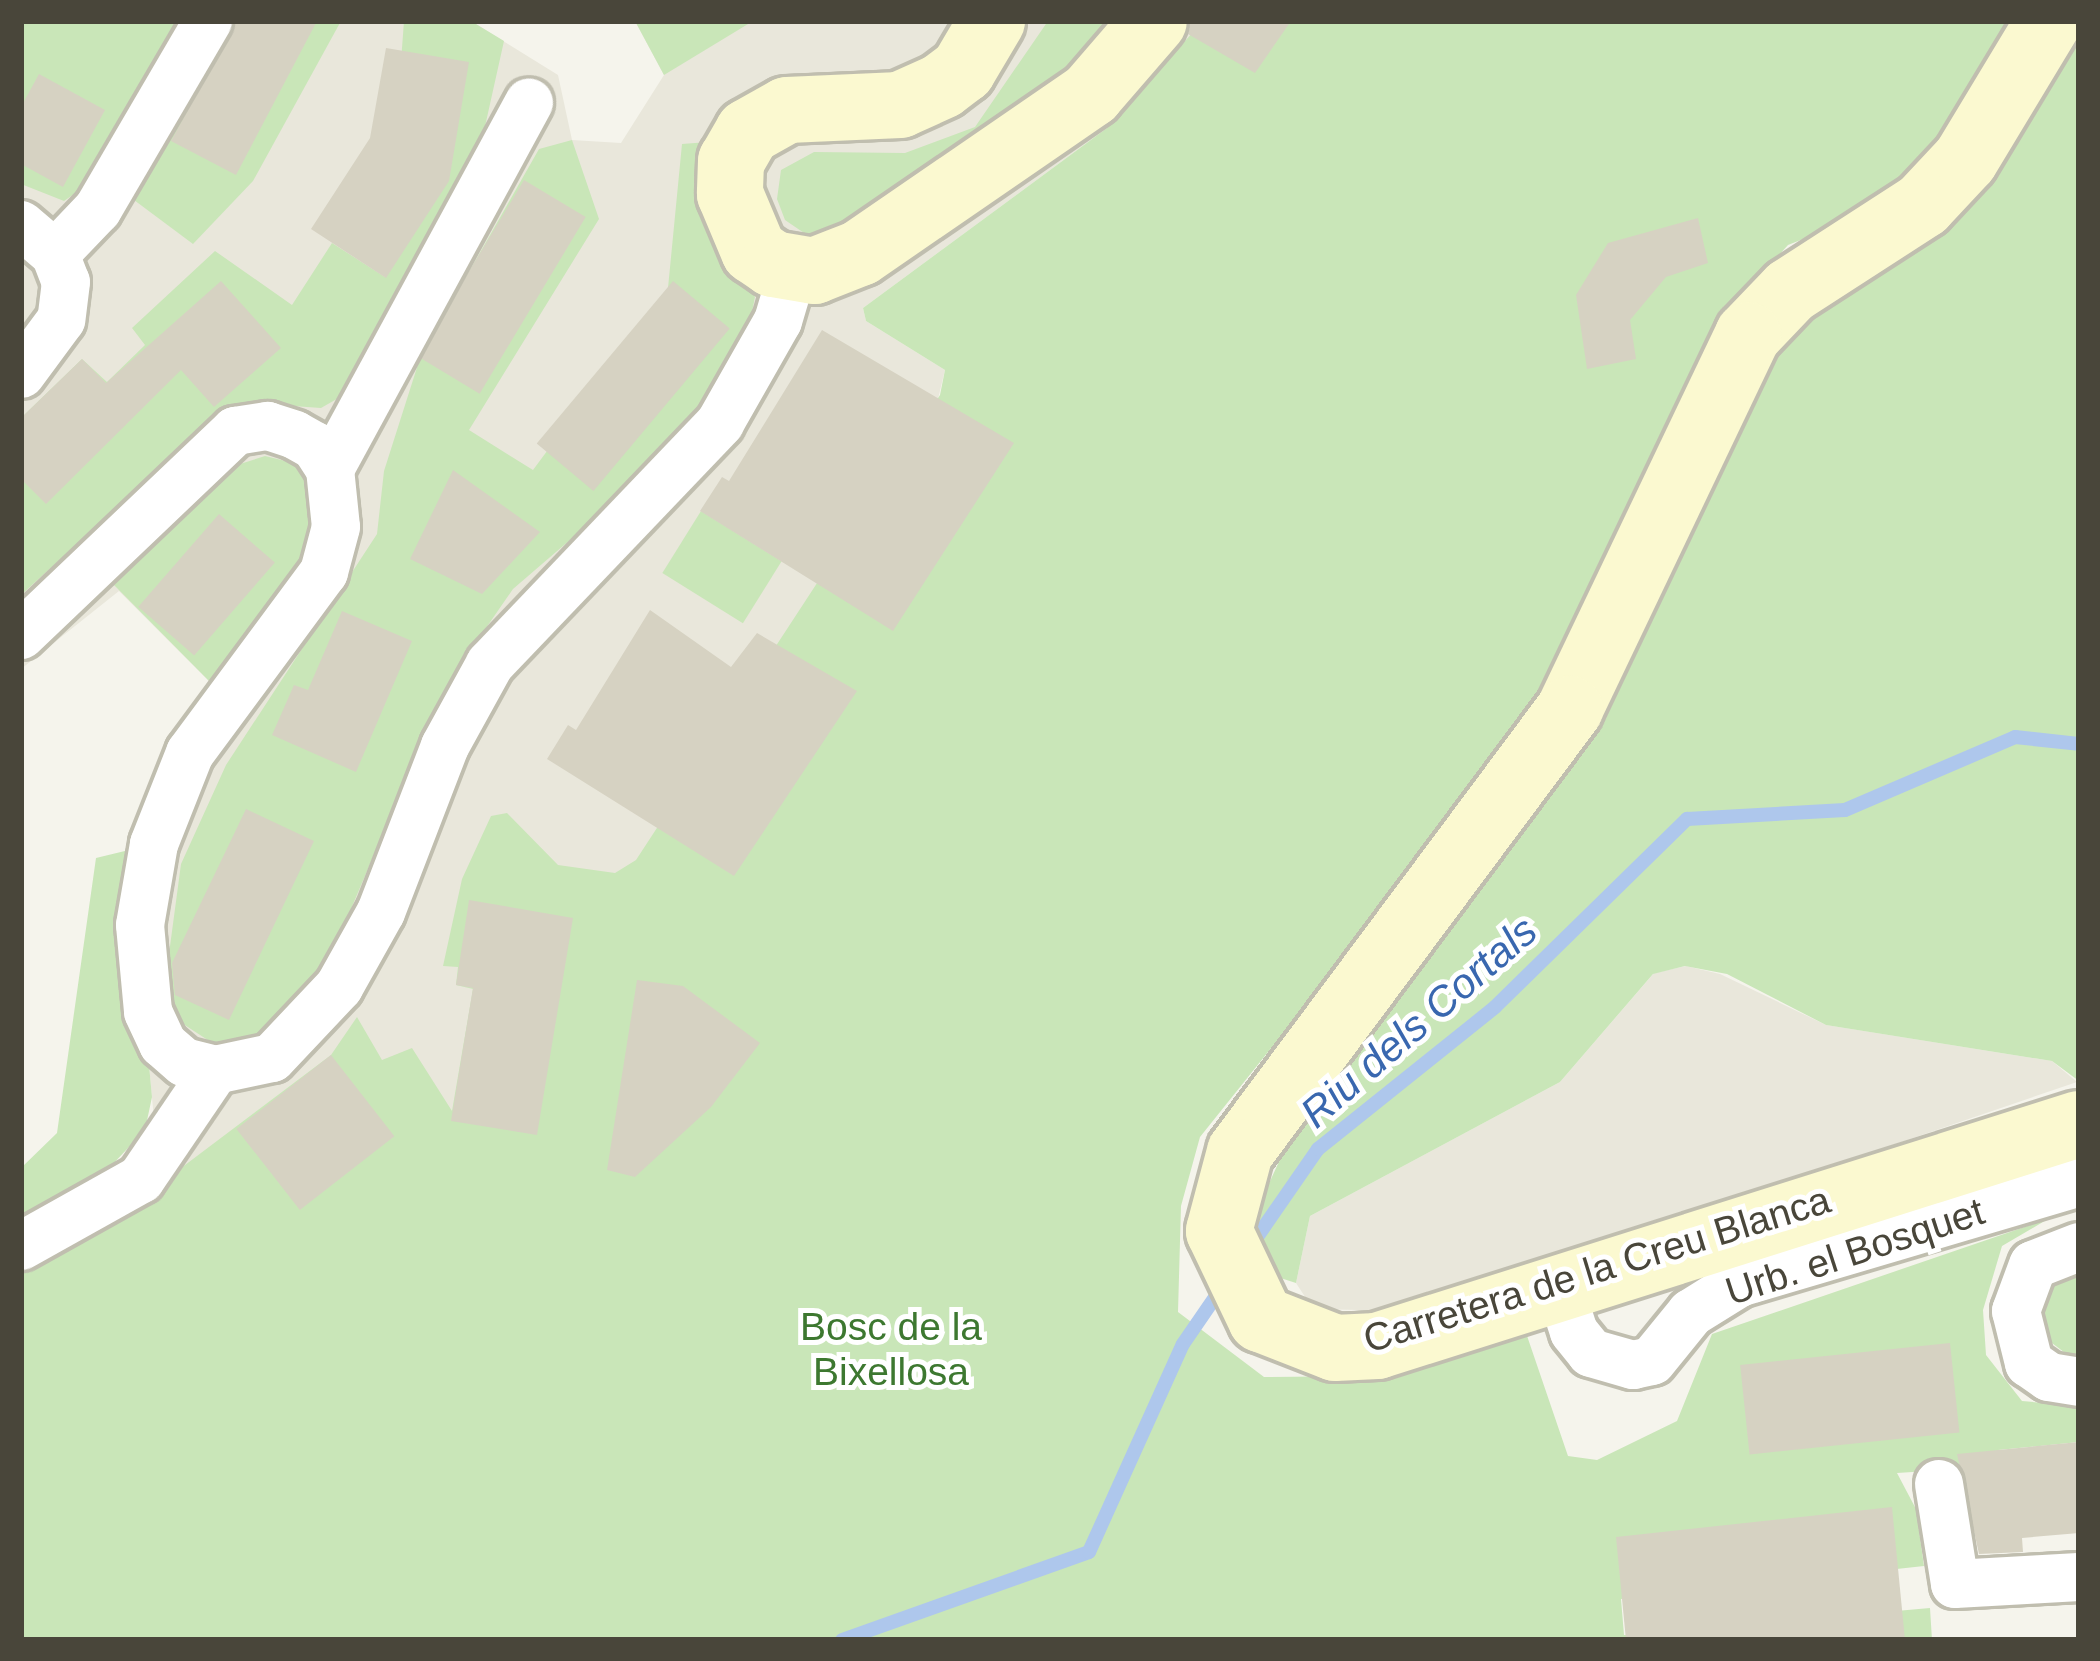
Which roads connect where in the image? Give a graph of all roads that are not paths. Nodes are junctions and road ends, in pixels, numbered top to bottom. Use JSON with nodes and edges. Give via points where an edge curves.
{"nodes":[{"id":1,"x":208,"y":21,"type":"edge"},
{"id":2,"x":992,"y":21,"type":"edge"},
{"id":3,"x":1154,"y":21,"type":"edge"},
{"id":4,"x":2049,"y":21,"type":"edge"},
{"id":5,"x":529,"y":104,"type":"dead end"},
{"id":6,"x":38,"y":240,"type":"edge"},
{"id":7,"x":794,"y":270,"type":"junction"},
{"id":8,"x":21,"y":374,"type":"edge"},
{"id":9,"x":330,"y":469,"type":"junction"},
{"id":10,"x":21,"y":635,"type":"edge"},
{"id":11,"x":215,"y":1070,"type":"junction"},
{"id":12,"x":2079,"y":1124,"type":"edge"},
{"id":13,"x":2079,"y":1182,"type":"edge"},
{"id":14,"x":21,"y":1246,"type":"edge"},
{"id":15,"x":2079,"y":1247,"type":"edge"},
{"id":16,"x":1558,"y":1286,"type":"junction"},
{"id":17,"x":2079,"y":1382,"type":"edge"},
{"id":18,"x":1940,"y":1484,"type":"dead end"},
{"id":19,"x":2079,"y":1577,"type":"edge"}],
"edges":[{"from":1,"to":6,"type":"street","via":[[109,192]]},
{"from":2,"to":7,"type":"main road","via":[[963,70],[942,86],[900,105],[787,110],[758,122],[737,145],[730,194],[742,233],[754,251]]},
{"from":3,"to":7,"type":"main road","via":[[1091,94],[909,220],[837,265]]},
{"from":4,"to":16,"type":"main road","name":"Carretera de la Creu Blanca","via":[[1965,160],[1923,205],[1790,291],[1748,335],[1570,709],[1240,1153],[1220,1231],[1262,1319],[1335,1348],[1377,1346]]},
{"from":5,"to":9,"type":"street"},
{"from":6,"to":8,"type":"street","via":[[65,303],[49,343]]},
{"from":7,"to":11,"type":"street","via":[[778,321],[720,423],[490,664],[446,746],[381,912],[339,987],[272,1058]]},
{"from":9,"to":10,"type":"street","via":[[315,446],[295,435],[268,426],[235,431]]},
{"from":9,"to":11,"type":"street","via":[[336,527],[324,572],[190,753],[146,880],[140,926],[148,1012],[163,1044]]},
{"from":11,"to":14,"type":"street","via":[[141,1179]]},
{"from":12,"to":16,"type":"main road","name":"Carretera de la Creu Blanca"},
{"from":13,"to":16,"type":"street","name":"Urb. el Bosquet","via":[[1739,1283],[1691,1313],[1652,1361],[1633,1365],[1591,1353]]},
{"from":15,"to":17,"type":"street","name":"Urb. el Bosquet","via":[[2032,1265],[2019,1285],[2016,1324],[2029,1363]]},
{"from":18,"to":19,"type":"street","via":[[1955,1584]]}]}
